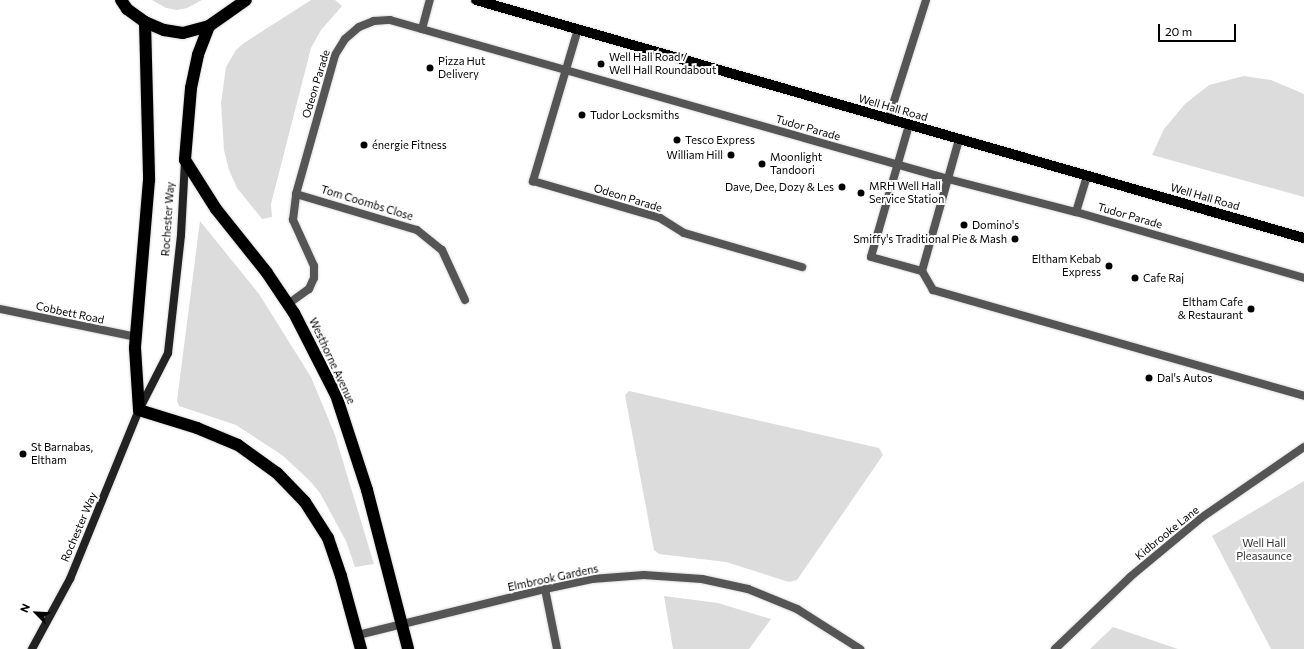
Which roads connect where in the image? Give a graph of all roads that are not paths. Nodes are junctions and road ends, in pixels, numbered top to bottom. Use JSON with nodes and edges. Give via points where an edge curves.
{"nodes":[{"id":1,"x":121,"y":0,"type":"edge"},
{"id":2,"x":246,"y":0,"type":"edge"},
{"id":3,"x":430,"y":0,"type":"edge"},
{"id":4,"x":476,"y":0,"type":"edge"},
{"id":5,"x":926,"y":0,"type":"edge"},
{"id":6,"x":145,"y":22,"type":"junction"},
{"id":7,"x":209,"y":26,"type":"junction"},
{"id":8,"x":422,"y":29,"type":"junction"},
{"id":9,"x":578,"y":29,"type":"junction"},
{"id":10,"x":567,"y":71,"type":"junction"},
{"id":11,"x":714,"y":112,"type":"joint"},
{"id":12,"x":888,"y":120,"type":"junction"},
{"id":13,"x":909,"y":125,"type":"junction"},
{"id":14,"x":959,"y":139,"type":"junction"},
{"id":15,"x":186,"y":160,"type":"junction"},
{"id":16,"x":897,"y":164,"type":"junction"},
{"id":17,"x":1087,"y":176,"type":"junction"},
{"id":18,"x":948,"y":179,"type":"junction"},
{"id":19,"x":296,"y":194,"type":"junction"},
{"id":20,"x":1076,"y":212,"type":"junction"},
{"id":21,"x":1304,"y":238,"type":"edge"},
{"id":22,"x":802,"y":267,"type":"dead end"},
{"id":23,"x":922,"y":271,"type":"junction"},
{"id":24,"x":1304,"y":278,"type":"edge"},
{"id":25,"x":465,"y":300,"type":"dead end"},
{"id":26,"x":288,"y":304,"type":"junction"},
{"id":27,"x":0,"y":309,"type":"edge"},
{"id":28,"x":136,"y":337,"type":"junction"},
{"id":29,"x":1304,"y":396,"type":"edge"},
{"id":30,"x":139,"y":410,"type":"junction"},
{"id":31,"x":1304,"y":447,"type":"edge"},
{"id":32,"x":545,"y":589,"type":"junction"},
{"id":33,"x":403,"y":625,"type":"junction"},
{"id":34,"x":358,"y":635,"type":"junction"},
{"id":35,"x":32,"y":649,"type":"edge"},
{"id":36,"x":361,"y":649,"type":"edge"},
{"id":37,"x":408,"y":649,"type":"edge"},
{"id":38,"x":557,"y":649,"type":"edge"},
{"id":39,"x":860,"y":649,"type":"edge"},
{"id":40,"x":1055,"y":649,"type":"edge"}],
"edges":[{"from":1,"to":6,"type":"highway","via":[[127,9]]},
{"from":2,"to":7,"type":"highway"},
{"from":3,"to":8,"type":"street"},
{"from":4,"to":9,"type":"main road","name":"Well Hall Road"},
{"from":5,"to":12,"type":"street"},
{"from":6,"to":7,"type":"highway","via":[[164,30],[183,33]]},
{"from":6,"to":28,"type":"highway","name":"Rochester Way","via":[[149,180]]},
{"from":7,"to":15,"type":"highway","name":"Rochester Way","via":[[198,55],[191,88]]},
{"from":8,"to":10,"type":"street","name":"Odeon Parade"},
{"from":8,"to":19,"type":"street","name":"Odeon Parade","via":[[390,20],[374,21],[359,27],[344,39],[332,63]]},
{"from":9,"to":10,"type":"street","name":"Odeon Parade"},
{"from":9,"to":12,"type":"main road","name":"Well Hall Road"},
{"from":10,"to":11,"type":"street","name":"Odeon Parade"},
{"from":10,"to":22,"type":"street","name":"Odeon Parade","via":[[533,181],[660,218],[684,233]]},
{"from":11,"to":16,"type":"street","name":"Tudor Parade"},
{"from":12,"to":13,"type":"main road","name":"Well Hall Road"},
{"from":13,"to":14,"type":"main road","name":"Well Hall Road"},
{"from":13,"to":16,"type":"street"},
{"from":14,"to":17,"type":"main road","name":"Well Hall Road"},
{"from":14,"to":18,"type":"street"},
{"from":15,"to":26,"type":"highway","name":"Westhorne Avenue","via":[[216,209]]},
{"from":15,"to":30,"type":"street","name":"Rochester Way","via":[[168,353]]},
{"from":16,"to":18,"type":"street","name":"Tudor Parade"},
{"from":16,"to":23,"type":"street","via":[[871,257]]},
{"from":17,"to":20,"type":"street"},
{"from":17,"to":21,"type":"main road","name":"Well Hall Road"},
{"from":18,"to":20,"type":"street","name":"Tudor Parade"},
{"from":18,"to":23,"type":"street"},
{"from":19,"to":25,"type":"street","name":"Tom Coombs Close","via":[[417,230],[442,250]]},
{"from":19,"to":26,"type":"street","name":"Odeon Parade","via":[[293,220],[314,266],[314,278],[309,289]]},
{"from":20,"to":24,"type":"street","name":"Tudor Parade"},
{"from":23,"to":29,"type":"street","via":[[933,290]]},
{"from":26,"to":33,"type":"highway","name":"Westhorne Avenue","via":[[336,395],[367,490]]},
{"from":27,"to":28,"type":"street","name":"Cobbett Road"},
{"from":28,"to":30,"type":"highway","name":"Rochester Way"},
{"from":30,"to":34,"type":"highway","via":[[197,428],[238,445],[277,473],[305,502],[328,538]]},
{"from":30,"to":35,"type":"street","name":"Rochester Way","via":[[70,579]]},
{"from":31,"to":40,"type":"street","name":"Kidbrooke Lane","via":[[1201,518],[1130,578]]},
{"from":32,"to":33,"type":"street","name":"Elmbrook Gardens"},
{"from":32,"to":38,"type":"street"},
{"from":32,"to":39,"type":"street","name":"Elmbrook Gardens","via":[[592,580],[644,575],[702,579],[748,589],[797,609]]},
{"from":33,"to":34,"type":"street","name":"Elmbrook Gardens"},
{"from":33,"to":37,"type":"highway","name":"Westhorne Avenue"},
{"from":34,"to":36,"type":"highway"}]}
